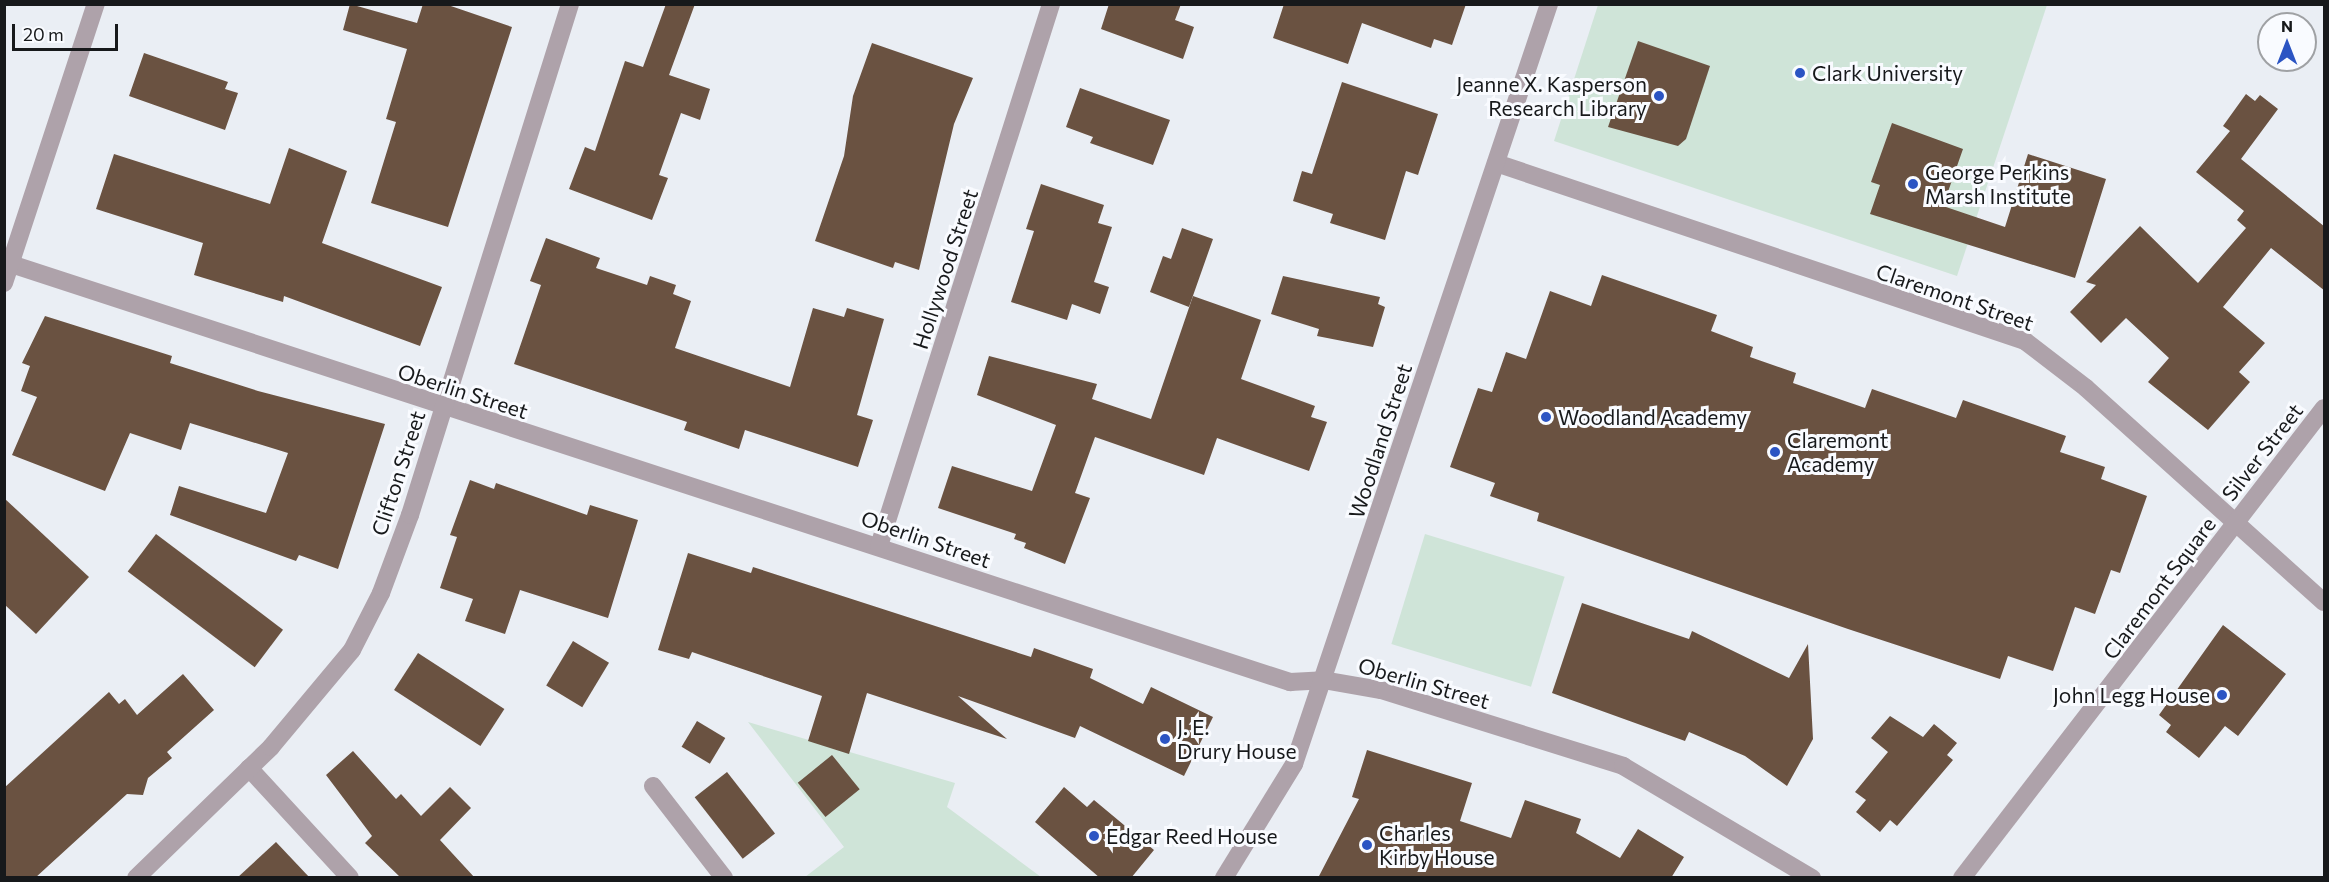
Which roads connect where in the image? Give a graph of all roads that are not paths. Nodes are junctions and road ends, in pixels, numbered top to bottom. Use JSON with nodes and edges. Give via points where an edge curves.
{"nodes":[{"id":1,"x":96,"y":4,"type":"edge"},
{"id":2,"x":570,"y":4,"type":"edge"},
{"id":3,"x":1052,"y":4,"type":"edge"},
{"id":4,"x":1549,"y":4,"type":"edge"},
{"id":5,"x":1496,"y":164,"type":"junction"},
{"id":6,"x":11,"y":264,"type":"junction"},
{"id":7,"x":4,"y":283,"type":"edge"},
{"id":8,"x":442,"y":408,"type":"junction"},
{"id":9,"x":2325,"y":408,"type":"edge"},
{"id":10,"x":2236,"y":524,"type":"junction"},
{"id":11,"x":879,"y":546,"type":"junction"},
{"id":12,"x":2325,"y":602,"type":"edge"},
{"id":13,"x":1323,"y":680,"type":"junction"},
{"id":14,"x":249,"y":768,"type":"junction"},
{"id":15,"x":653,"y":786,"type":"dead end"},
{"id":16,"x":136,"y":878,"type":"edge"},
{"id":17,"x":350,"y":878,"type":"edge"},
{"id":18,"x":724,"y":878,"type":"edge"},
{"id":19,"x":1224,"y":878,"type":"edge"},
{"id":20,"x":1812,"y":878,"type":"edge"},
{"id":21,"x":1962,"y":878,"type":"edge"}],
"edges":[{"from":1,"to":6,"type":"street"},
{"from":2,"to":8,"type":"street","name":"Clifton Street"},
{"from":3,"to":11,"type":"street","name":"Hollywood Street"},
{"from":4,"to":5,"type":"street","name":"Woodland Street"},
{"from":5,"to":10,"type":"street","name":"Claremont Street","via":[[2025,341],[2086,388]]},
{"from":5,"to":13,"type":"street","name":"Woodland Street"},
{"from":6,"to":7,"type":"street"},
{"from":6,"to":8,"type":"street","name":"Oberlin Street"},
{"from":8,"to":11,"type":"street","name":"Oberlin Street"},
{"from":8,"to":14,"type":"street","name":"Clifton Street","via":[[410,515],[352,650]]},
{"from":9,"to":10,"type":"street","name":"Silver Street"},
{"from":10,"to":12,"type":"street","name":"Claremont Street"},
{"from":10,"to":21,"type":"street","name":"Claremont Square"},
{"from":11,"to":13,"type":"street","name":"Oberlin Street","via":[[1280,679]]},
{"from":13,"to":19,"type":"street","name":"Woodland Street","via":[[1294,764]]},
{"from":13,"to":20,"type":"street","name":"Oberlin Street","via":[[1381,690],[1623,766]]},
{"from":14,"to":16,"type":"street","name":"Clifton Street"},
{"from":14,"to":17,"type":"street"},
{"from":15,"to":18,"type":"street"}]}
